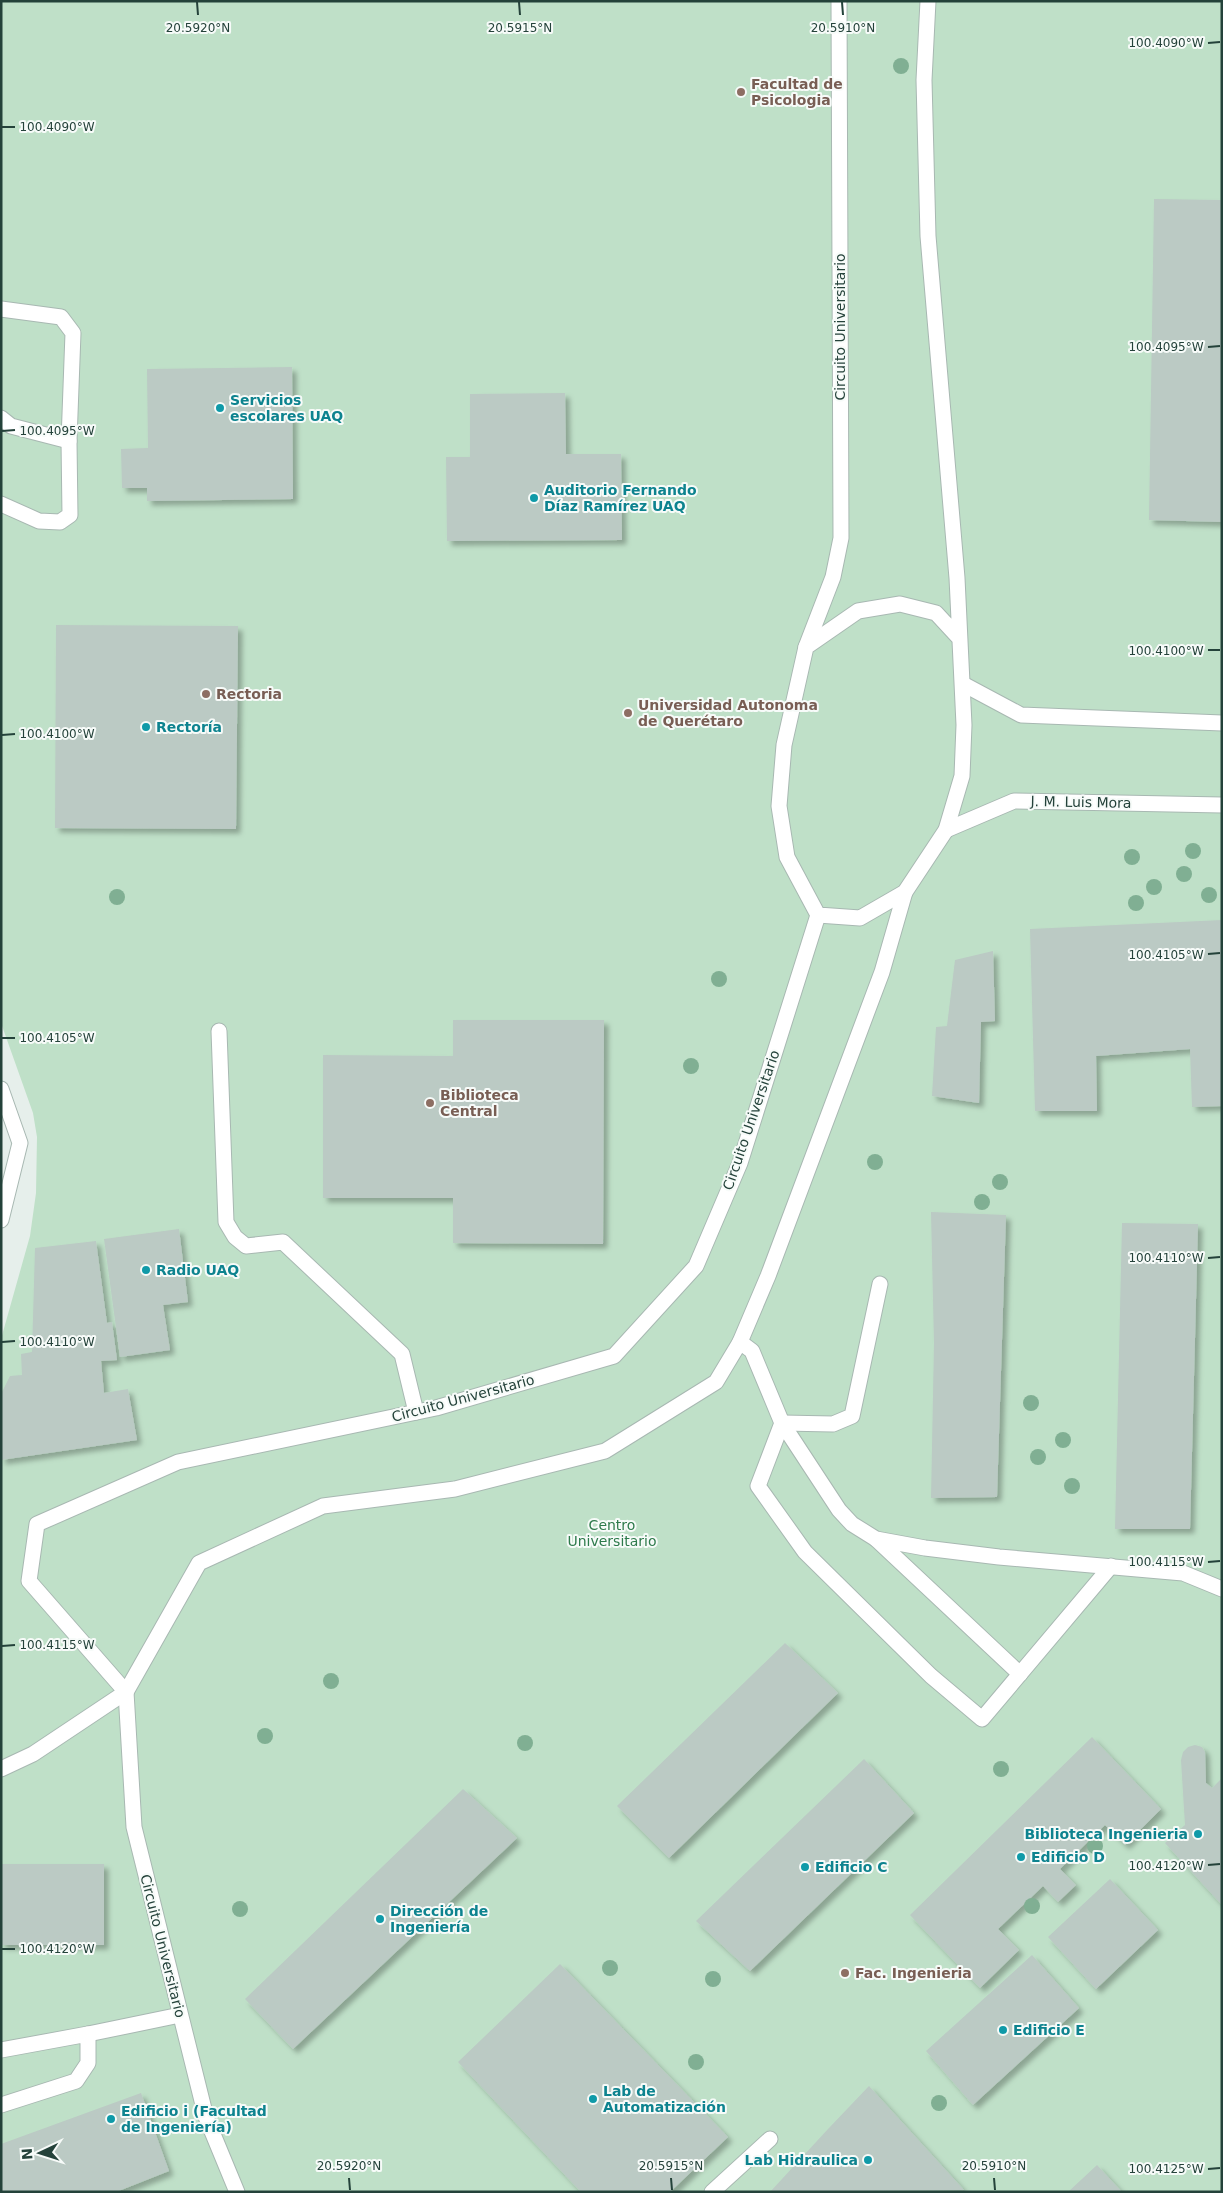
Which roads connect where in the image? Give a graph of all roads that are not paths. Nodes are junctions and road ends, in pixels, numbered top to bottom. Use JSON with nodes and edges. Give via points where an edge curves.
{"nodes":[{"id":1,"x":839,"y":1,"type":"edge"},
{"id":2,"x":928,"y":1,"type":"edge"},
{"id":3,"x":1,"y":309,"type":"edge"},
{"id":4,"x":1,"y":418,"type":"edge"},
{"id":5,"x":69,"y":441,"type":"junction"},
{"id":6,"x":1,"y":504,"type":"edge"},
{"id":7,"x":960,"y":639,"type":"junction"},
{"id":8,"x":806,"y":647,"type":"junction"},
{"id":9,"x":963,"y":684,"type":"junction"},
{"id":10,"x":1222,"y":723,"type":"edge"},
{"id":11,"x":1222,"y":805,"type":"edge"},
{"id":12,"x":946,"y":830,"type":"junction"},
{"id":13,"x":905,"y":892,"type":"junction"},
{"id":14,"x":818,"y":915,"type":"junction"},
{"id":15,"x":219,"y":1031,"type":"dead end"},
{"id":16,"x":1,"y":1089,"type":"edge"},
{"id":17,"x":1,"y":1220,"type":"edge"},
{"id":18,"x":880,"y":1284,"type":"dead end"},
{"id":19,"x":740,"y":1342,"type":"junction"},
{"id":20,"x":416,"y":1412,"type":"junction"},
{"id":21,"x":782,"y":1423,"type":"junction"},
{"id":22,"x":876,"y":1539,"type":"junction"},
{"id":23,"x":1111,"y":1566,"type":"junction"},
{"id":24,"x":1222,"y":1589,"type":"edge"},
{"id":25,"x":1020,"y":1674,"type":"junction"},
{"id":26,"x":126,"y":1692,"type":"junction"},
{"id":27,"x":1,"y":1770,"type":"edge"},
{"id":28,"x":180,"y":2015,"type":"junction"},
{"id":29,"x":88,"y":2034,"type":"junction"},
{"id":30,"x":1,"y":2050,"type":"edge"},
{"id":31,"x":1,"y":2105,"type":"edge"},
{"id":32,"x":770,"y":2139,"type":"dead end"},
{"id":33,"x":237,"y":2192,"type":"edge"},
{"id":34,"x":712,"y":2192,"type":"edge"}],
"edges":[{"from":1,"to":8,"type":"street","name":"Circuito Universitario","via":[[841,538],[834,577]]},
{"from":2,"to":7,"type":"street","via":[[924,80],[928,236]]},
{"from":3,"to":5,"type":"street","via":[[61,317],[73,333]]},
{"from":4,"to":5,"type":"street","via":[[12,426]]},
{"from":5,"to":6,"type":"street","via":[[70,515],[60,522],[39,521]]},
{"from":7,"to":8,"type":"street","via":[[936,613],[900,604],[858,611]]},
{"from":7,"to":9,"type":"street"},
{"from":8,"to":14,"type":"street","name":"Circuito Universitario","via":[[784,744],[779,806],[787,857]]},
{"from":9,"to":10,"type":"street","via":[[1021,715]]},
{"from":9,"to":12,"type":"street","via":[[962,776]]},
{"from":11,"to":12,"type":"street","name":"J. M. Luis Mora","via":[[1014,801]]},
{"from":12,"to":13,"type":"street"},
{"from":13,"to":14,"type":"street","via":[[860,918]]},
{"from":13,"to":19,"type":"street","via":[[882,972]]},
{"from":14,"to":20,"type":"street","name":"Circuito Universitario","via":[[740,1163],[696,1266],[614,1356]]},
{"from":15,"to":20,"type":"street","via":[[226,1222],[235,1237],[246,1246],[283,1242],[402,1354]]},
{"from":16,"to":17,"type":"street","via":[[20,1144]]},
{"from":18,"to":21,"type":"street","via":[[852,1416],[833,1424]]},
{"from":19,"to":21,"type":"street","via":[[752,1351]]},
{"from":19,"to":26,"type":"street","via":[[716,1382],[605,1451],[455,1489],[323,1506],[199,1563]]},
{"from":20,"to":26,"type":"street","name":"Circuito Universitario","via":[[178,1462],[37,1524],[29,1581]]},
{"from":21,"to":22,"type":"street","via":[[839,1510],[852,1524]]},
{"from":21,"to":25,"type":"street","via":[[758,1486],[805,1552],[931,1676],[982,1719]]},
{"from":22,"to":23,"type":"street","via":[[990,1556]]},
{"from":22,"to":25,"type":"street"},
{"from":23,"to":24,"type":"street","via":[[1183,1573]]},
{"from":23,"to":25,"type":"street"},
{"from":26,"to":27,"type":"street","via":[[33,1754]]},
{"from":26,"to":28,"type":"street","name":"Circuito Universitario","via":[[134,1827]]},
{"from":28,"to":29,"type":"street"},
{"from":28,"to":33,"type":"street","name":"Circuito Universitario","via":[[206,2118]]},
{"from":29,"to":30,"type":"street"},
{"from":29,"to":31,"type":"street","via":[[88,2063],[76,2081]]},
{"from":32,"to":34,"type":"street"}]}
